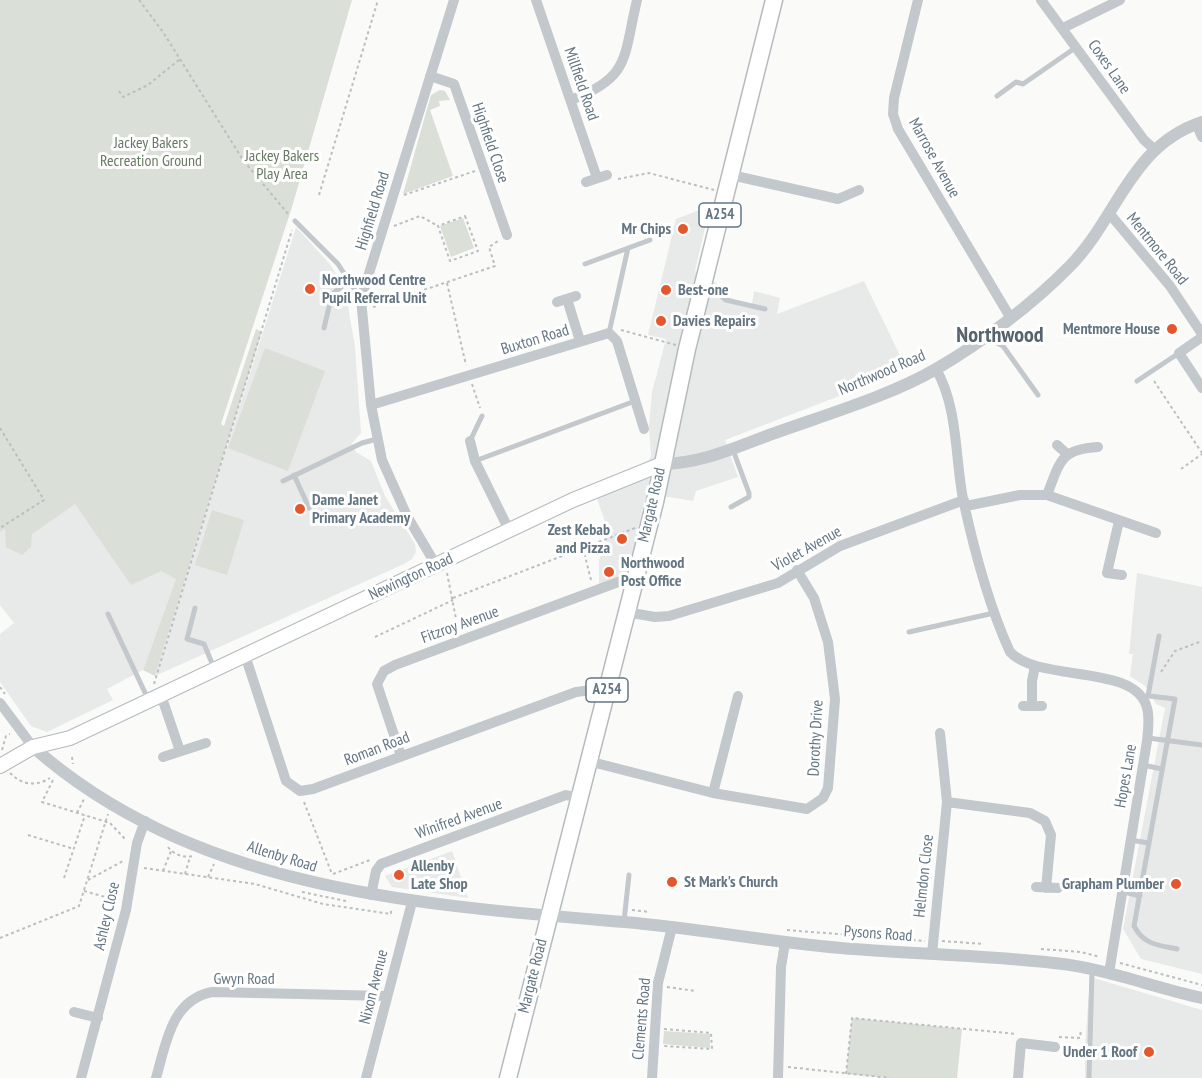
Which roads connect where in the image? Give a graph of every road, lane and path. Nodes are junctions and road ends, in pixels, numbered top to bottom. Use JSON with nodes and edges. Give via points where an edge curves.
{"nodes":[{"id":1,"x":139,"y":0,"type":"edge"},
{"id":2,"x":378,"y":0,"type":"edge"},
{"id":3,"x":454,"y":0,"type":"edge"},
{"id":4,"x":536,"y":0,"type":"edge"},
{"id":5,"x":637,"y":0,"type":"edge"},
{"id":6,"x":774,"y":0,"type":"edge"},
{"id":7,"x":918,"y":0,"type":"edge"},
{"id":8,"x":1041,"y":0,"type":"edge"},
{"id":9,"x":1120,"y":0,"type":"edge"},
{"id":10,"x":1063,"y":28,"type":"junction"},
{"id":11,"x":1077,"y":47,"type":"junction"},
{"id":12,"x":180,"y":59,"type":"junction"},
{"id":13,"x":430,"y":76,"type":"junction"},
{"id":14,"x":119,"y":91,"type":"dead end"},
{"id":15,"x":997,"y":96,"type":"dead end"},
{"id":16,"x":571,"y":100,"type":"junction"},
{"id":17,"x":1199,"y":123,"type":"edge"},
{"id":18,"x":1202,"y":137,"type":"edge"},
{"id":19,"x":1154,"y":149,"type":"junction"},
{"id":20,"x":483,"y":168,"type":"junction"},
{"id":21,"x":730,"y":176,"type":"junction"},
{"id":22,"x":597,"y":178,"type":"joint"},
{"id":23,"x":859,"y":190,"type":"dead end"},
{"id":24,"x":725,"y":193,"type":"junction"},
{"id":25,"x":319,"y":195,"type":"dead end"},
{"id":26,"x":392,"y":197,"type":"junction"},
{"id":27,"x":1109,"y":213,"type":"junction"},
{"id":28,"x":295,"y":221,"type":"junction"},
{"id":29,"x":438,"y":226,"type":"junction"},
{"id":30,"x":383,"y":230,"type":"junction"},
{"id":31,"x":507,"y":235,"type":"joint"},
{"id":32,"x":650,"y":240,"type":"dead end"},
{"id":33,"x":628,"y":248,"type":"junction"},
{"id":34,"x":585,"y":264,"type":"dead end"},
{"id":35,"x":349,"y":281,"type":"junction"},
{"id":36,"x":704,"y":281,"type":"junction"},
{"id":37,"x":447,"y":283,"type":"junction"},
{"id":38,"x":567,"y":299,"type":"dead end"},
{"id":39,"x":361,"y":305,"type":"junction"},
{"id":40,"x":765,"y":309,"type":"dead end"},
{"id":41,"x":1010,"y":317,"type":"junction"},
{"id":42,"x":324,"y":328,"type":"dead end"},
{"id":43,"x":610,"y":330,"type":"junction"},
{"id":44,"x":985,"y":336,"type":"junction"},
{"id":45,"x":1202,"y":336,"type":"edge"},
{"id":46,"x":580,"y":341,"type":"junction"},
{"id":47,"x":687,"y":349,"type":"junction"},
{"id":48,"x":1179,"y":352,"type":"junction"},
{"id":49,"x":936,"y":369,"type":"junction"},
{"id":50,"x":1148,"y":373,"type":"junction"},
{"id":51,"x":470,"y":375,"type":"junction"},
{"id":52,"x":1137,"y":381,"type":"dead end"},
{"id":53,"x":1202,"y":388,"type":"edge"},
{"id":54,"x":1038,"y":394,"type":"dead end"},
{"id":55,"x":635,"y":401,"type":"junction"},
{"id":56,"x":371,"y":405,"type":"junction"},
{"id":57,"x":482,"y":416,"type":"joint"},
{"id":58,"x":0,"y":428,"type":"edge"},
{"id":59,"x":644,"y":429,"type":"dead end"},
{"id":60,"x":378,"y":439,"type":"junction"},
{"id":61,"x":470,"y":441,"type":"joint"},
{"id":62,"x":1057,"y":445,"type":"dead end"},
{"id":63,"x":1202,"y":445,"type":"edge"},
{"id":64,"x":1098,"y":447,"type":"dead end"},
{"id":65,"x":1198,"y":447,"type":"junction"},
{"id":66,"x":732,"y":448,"type":"junction"},
{"id":67,"x":1067,"y":454,"type":"junction"},
{"id":68,"x":1202,"y":454,"type":"edge"},
{"id":69,"x":475,"y":461,"type":"junction"},
{"id":70,"x":662,"y":464,"type":"junction"},
{"id":71,"x":1181,"y":469,"type":"dead end"},
{"id":72,"x":294,"y":475,"type":"junction"},
{"id":73,"x":283,"y":480,"type":"dead end"},
{"id":74,"x":1047,"y":495,"type":"junction"},
{"id":75,"x":965,"y":503,"type":"junction"},
{"id":76,"x":309,"y":507,"type":"dead end"},
{"id":77,"x":731,"y":507,"type":"dead end"},
{"id":78,"x":1119,"y":521,"type":"junction"},
{"id":79,"x":649,"y":522,"type":"junction"},
{"id":80,"x":0,"y":528,"type":"edge"},
{"id":81,"x":509,"y":530,"type":"junction"},
{"id":82,"x":1156,"y":532,"type":"dead end"},
{"id":83,"x":584,"y":548,"type":"junction"},
{"id":84,"x":440,"y":563,"type":"junction"},
{"id":85,"x":798,"y":570,"type":"junction"},
{"id":86,"x":1122,"y":575,"type":"dead end"},
{"id":87,"x":634,"y":582,"type":"junction"},
{"id":88,"x":594,"y":591,"type":"junction"},
{"id":89,"x":453,"y":599,"type":"junction"},
{"id":90,"x":195,"y":608,"type":"dead end"},
{"id":91,"x":626,"y":612,"type":"junction"},
{"id":92,"x":995,"y":613,"type":"junction"},
{"id":93,"x":108,"y":614,"type":"dead end"},
{"id":94,"x":909,"y":633,"type":"dead end"},
{"id":95,"x":1159,"y":636,"type":"dead end"},
{"id":96,"x":375,"y":637,"type":"dead end"},
{"id":97,"x":460,"y":641,"type":"junction"},
{"id":98,"x":1202,"y":642,"type":"edge"},
{"id":99,"x":245,"y":655,"type":"junction"},
{"id":100,"x":1035,"y":666,"type":"junction"},
{"id":101,"x":215,"y":670,"type":"junction"},
{"id":102,"x":0,"y":687,"type":"edge"},
{"id":103,"x":607,"y":688,"type":"junction"},
{"id":104,"x":738,"y":696,"type":"dead end"},
{"id":105,"x":155,"y":698,"type":"junction"},
{"id":106,"x":1146,"y":698,"type":"junction"},
{"id":107,"x":3,"y":699,"type":"edge"},
{"id":108,"x":1032,"y":706,"type":"dead end"},
{"id":109,"x":940,"y":733,"type":"dead end"},
{"id":110,"x":10,"y":734,"type":"dead end"},
{"id":111,"x":1148,"y":738,"type":"junction"},
{"id":112,"x":1168,"y":740,"type":"junction"},
{"id":113,"x":206,"y":743,"type":"dead end"},
{"id":114,"x":1202,"y":745,"type":"edge"},
{"id":115,"x":33,"y":747,"type":"junction"},
{"id":116,"x":180,"y":751,"type":"junction"},
{"id":117,"x":401,"y":756,"type":"junction"},
{"id":118,"x":163,"y":757,"type":"dead end"},
{"id":119,"x":588,"y":761,"type":"junction"},
{"id":120,"x":3,"y":765,"type":"edge"},
{"id":121,"x":1143,"y":765,"type":"junction"},
{"id":122,"x":1162,"y":769,"type":"junction"},
{"id":123,"x":300,"y":791,"type":"junction"},
{"id":124,"x":713,"y":793,"type":"junction"},
{"id":125,"x":579,"y":798,"type":"junction"},
{"id":126,"x":84,"y":799,"type":"dead end"},
{"id":127,"x":947,"y":802,"type":"junction"},
{"id":128,"x":77,"y":813,"type":"junction"},
{"id":129,"x":108,"y":814,"type":"dead end"},
{"id":130,"x":85,"y":815,"type":"junction"},
{"id":131,"x":145,"y":821,"type":"junction"},
{"id":132,"x":106,"y":822,"type":"junction"},
{"id":133,"x":28,"y":835,"type":"dead end"},
{"id":134,"x":1129,"y":840,"type":"junction"},
{"id":135,"x":1149,"y":843,"type":"junction"},
{"id":136,"x":74,"y":849,"type":"junction"},
{"id":137,"x":171,"y":851,"type":"dead end"},
{"id":138,"x":135,"y":854,"type":"junction"},
{"id":139,"x":190,"y":857,"type":"dead end"},
{"id":140,"x":214,"y":864,"type":"dead end"},
{"id":141,"x":381,"y":864,"type":"junction"},
{"id":142,"x":235,"y":870,"type":"dead end"},
{"id":143,"x":163,"y":871,"type":"junction"},
{"id":144,"x":185,"y":874,"type":"junction"},
{"id":145,"x":332,"y":874,"type":"junction"},
{"id":146,"x":629,"y":875,"type":"dead end"},
{"id":147,"x":208,"y":877,"type":"junction"},
{"id":148,"x":64,"y":878,"type":"dead end"},
{"id":149,"x":257,"y":878,"type":"dead end"},
{"id":150,"x":334,"y":878,"type":"dead end"},
{"id":151,"x":88,"y":880,"type":"junction"},
{"id":152,"x":231,"y":881,"type":"junction"},
{"id":153,"x":255,"y":884,"type":"junction"},
{"id":154,"x":279,"y":885,"type":"dead end"},
{"id":155,"x":1058,"y":888,"type":"dead end"},
{"id":156,"x":84,"y":891,"type":"junction"},
{"id":157,"x":278,"y":891,"type":"junction"},
{"id":158,"x":302,"y":892,"type":"dead end"},
{"id":159,"x":1124,"y":892,"type":"junction"},
{"id":160,"x":1140,"y":896,"type":"junction"},
{"id":161,"x":324,"y":897,"type":"dead end"},
{"id":162,"x":300,"y":898,"type":"junction"},
{"id":163,"x":370,"y":900,"type":"junction"},
{"id":164,"x":343,"y":901,"type":"dead end"},
{"id":165,"x":412,"y":902,"type":"junction"},
{"id":166,"x":128,"y":903,"type":"junction"},
{"id":167,"x":323,"y":904,"type":"junction"},
{"id":168,"x":343,"y":907,"type":"junction"},
{"id":169,"x":391,"y":908,"type":"dead end"},
{"id":170,"x":367,"y":910,"type":"junction"},
{"id":171,"x":549,"y":915,"type":"junction"},
{"id":172,"x":624,"y":922,"type":"junction"},
{"id":173,"x":672,"y":927,"type":"junction"},
{"id":174,"x":0,"y":938,"type":"edge"},
{"id":175,"x":785,"y":943,"type":"junction"},
{"id":176,"x":1177,"y":949,"type":"dead end"},
{"id":177,"x":932,"y":954,"type":"junction"},
{"id":178,"x":1092,"y":969,"type":"junction"},
{"id":179,"x":1108,"y":973,"type":"junction"},
{"id":180,"x":658,"y":986,"type":"junction"},
{"id":181,"x":696,"y":991,"type":"dead end"},
{"id":182,"x":386,"y":996,"type":"junction"},
{"id":183,"x":1202,"y":998,"type":"edge"},
{"id":184,"x":74,"y":1012,"type":"dead end"},
{"id":185,"x":98,"y":1018,"type":"junction"},
{"id":186,"x":1081,"y":1028,"type":"dead end"},
{"id":187,"x":655,"y":1029,"type":"junction"},
{"id":188,"x":1020,"y":1034,"type":"dead end"},
{"id":189,"x":1053,"y":1041,"type":"joint"},
{"id":190,"x":654,"y":1045,"type":"junction"},
{"id":191,"x":777,"y":1066,"type":"junction"},
{"id":192,"x":846,"y":1074,"type":"junction"},
{"id":193,"x":81,"y":1078,"type":"edge"},
{"id":194,"x":156,"y":1078,"type":"edge"},
{"id":195,"x":366,"y":1078,"type":"edge"},
{"id":196,"x":508,"y":1078,"type":"edge"},
{"id":197,"x":652,"y":1078,"type":"edge"},
{"id":198,"x":778,"y":1078,"type":"edge"},
{"id":199,"x":890,"y":1078,"type":"edge"},
{"id":200,"x":1018,"y":1078,"type":"edge"},
{"id":201,"x":1089,"y":1078,"type":"edge"}],
"edges":[{"from":1,"to":12,"type":"path"},
{"from":2,"to":25,"type":"path"},
{"from":3,"to":13,"type":"street","name":"Highfield Road"},
{"from":4,"to":16,"type":"street","name":"Millfield Road"},
{"from":5,"to":16,"type":"street","via":[[622,66],[598,90]]},
{"from":6,"to":21,"type":"main road","name":"Margate Road","number":"A254"},
{"from":7,"to":41,"type":"street","name":"Marrose Avenue","via":[[893,114],[898,129]]},
{"from":8,"to":10,"type":"street","name":"Coxes Lane"},
{"from":9,"to":10,"type":"street"},
{"from":10,"to":11,"type":"street","name":"Coxes Lane"},
{"from":11,"to":15,"type":"lane","via":[[1023,84],[1016,82]]},
{"from":11,"to":19,"type":"street","name":"Coxes Lane"},
{"from":12,"to":14,"type":"path","via":[[148,85],[123,97]]},
{"from":12,"to":28,"type":"path","via":[[243,160]]},
{"from":13,"to":20,"type":"street","name":"Highfield Close","via":[[454,84]]},
{"from":13,"to":26,"type":"street","name":"Highfield Road"},
{"from":16,"to":22,"type":"street","name":"Millfield Road"},
{"from":17,"to":18,"type":"street"},
{"from":17,"to":19,"type":"street","name":"Northwood Road"},
{"from":19,"to":27,"type":"street","name":"Northwood Road","via":[[1138,166]]},
{"from":20,"to":26,"type":"path"},
{"from":20,"to":31,"type":"street","name":"Highfield Close"},
{"from":21,"to":23,"type":"street","via":[[838,199]]},
{"from":21,"to":24,"type":"main road","name":"Margate Road","number":"A254"},
{"from":22,"to":24,"type":"path","via":[[612,180],[649,173]]},
{"from":24,"to":36,"type":"main road","name":"Margate Road","number":"A254"},
{"from":26,"to":30,"type":"street","name":"Highfield Road"},
{"from":27,"to":41,"type":"street","name":"Northwood Road","via":[[1069,267]]},
{"from":27,"to":45,"type":"street","name":"Mentmore Road","via":[[1170,286]]},
{"from":28,"to":35,"type":"lane","via":[[320,244]]},
{"from":28,"to":105,"type":"path"},
{"from":29,"to":29,"type":"path","via":[[450,261],[478,251],[465,216]]},
{"from":29,"to":30,"type":"path","via":[[420,216]]},
{"from":30,"to":39,"type":"street","name":"Highfield Road"},
{"from":31,"to":37,"type":"path","via":[[489,247],[495,266]]},
{"from":32,"to":33,"type":"lane"},
{"from":33,"to":34,"type":"lane"},
{"from":33,"to":43,"type":"lane"},
{"from":35,"to":39,"type":"lane"},
{"from":35,"to":42,"type":"lane","via":[[332,294]]},
{"from":36,"to":40,"type":"lane","via":[[726,300]]},
{"from":36,"to":47,"type":"main road","name":"Margate Road","number":"A254"},
{"from":37,"to":39,"type":"path"},
{"from":37,"to":51,"type":"path"},
{"from":38,"to":46,"type":"street"},
{"from":39,"to":56,"type":"street","name":"Highfield Road"},
{"from":41,"to":44,"type":"street","name":"Northwood Road"},
{"from":43,"to":46,"type":"street","name":"Buxton Road"},
{"from":43,"to":47,"type":"path"},
{"from":43,"to":55,"type":"street"},
{"from":44,"to":49,"type":"street","name":"Northwood Road"},
{"from":44,"to":54,"type":"lane","via":[[1003,346]]},
{"from":45,"to":48,"type":"street","name":"Mentmore Road"},
{"from":46,"to":51,"type":"street","name":"Buxton Road"},
{"from":47,"to":70,"type":"main road","name":"Margate Road","number":"A254"},
{"from":48,"to":50,"type":"lane"},
{"from":48,"to":53,"type":"street"},
{"from":49,"to":66,"type":"street","name":"Northwood Road"},
{"from":49,"to":75,"type":"street","via":[[943,381]]},
{"from":50,"to":52,"type":"lane"},
{"from":50,"to":65,"type":"path"},
{"from":51,"to":56,"type":"street","name":"Buxton Road"},
{"from":51,"to":57,"type":"path"},
{"from":55,"to":59,"type":"street"},
{"from":55,"to":69,"type":"lane"},
{"from":56,"to":60,"type":"street","name":"Highfield Road"},
{"from":57,"to":61,"type":"lane"},
{"from":58,"to":80,"type":"path","via":[[44,500]]},
{"from":60,"to":72,"type":"lane"},
{"from":60,"to":84,"type":"street","name":"Highfield Road","via":[[382,460],[407,516]]},
{"from":61,"to":69,"type":"street"},
{"from":62,"to":67,"type":"street"},
{"from":63,"to":65,"type":"path"},
{"from":64,"to":67,"type":"street","via":[[1075,448]]},
{"from":65,"to":68,"type":"path"},
{"from":66,"to":70,"type":"street","name":"Northwood Road","via":[[699,460]]},
{"from":66,"to":77,"type":"lane","via":[[749,496]]},
{"from":67,"to":74,"type":"street"},
{"from":68,"to":71,"type":"path"},
{"from":69,"to":81,"type":"street"},
{"from":70,"to":79,"type":"main road","name":"Margate Road","number":"A254"},
{"from":70,"to":81,"type":"main road","name":"Newington Road"},
{"from":72,"to":73,"type":"lane"},
{"from":72,"to":76,"type":"lane"},
{"from":74,"to":75,"type":"street","name":"Violet Avenue"},
{"from":74,"to":78,"type":"street"},
{"from":75,"to":85,"type":"street","name":"Violet Avenue","via":[[840,546]]},
{"from":75,"to":92,"type":"street"},
{"from":78,"to":82,"type":"street"},
{"from":78,"to":86,"type":"street","via":[[1107,573]]},
{"from":79,"to":83,"type":"path"},
{"from":79,"to":87,"type":"main road","name":"Margate Road","number":"A254"},
{"from":81,"to":84,"type":"main road","name":"Newington Road"},
{"from":83,"to":88,"type":"path"},
{"from":83,"to":89,"type":"path"},
{"from":84,"to":89,"type":"path"},
{"from":84,"to":99,"type":"main road","name":"Newington Road"},
{"from":85,"to":91,"type":"street","name":"Violet Avenue","via":[[778,583],[669,616]]},
{"from":85,"to":124,"type":"street","name":"Dorothy Drive","via":[[814,598],[828,642],[835,699],[828,788],[823,798],[807,808]]},
{"from":87,"to":88,"type":"street","name":"Fitzroy Avenue","via":[[621,581]]},
{"from":87,"to":91,"type":"main road","name":"Margate Road","number":"A254"},
{"from":88,"to":97,"type":"street","name":"Fitzroy Avenue"},
{"from":89,"to":96,"type":"path"},
{"from":89,"to":97,"type":"path"},
{"from":90,"to":101,"type":"lane","via":[[187,639],[204,644]]},
{"from":91,"to":103,"type":"main road","name":"Margate Road","number":"A254"},
{"from":92,"to":94,"type":"lane"},
{"from":92,"to":100,"type":"street","via":[[1010,652]]},
{"from":93,"to":105,"type":"lane"},
{"from":95,"to":106,"type":"lane"},
{"from":97,"to":117,"type":"street","name":"Fitzroy Avenue","via":[[395,664],[378,678]]},
{"from":98,"to":106,"type":"path","via":[[1175,651]]},
{"from":99,"to":101,"type":"main road","name":"Newington Road"},
{"from":99,"to":123,"type":"street","via":[[286,781]]},
{"from":100,"to":106,"type":"street","via":[[1125,684]]},
{"from":100,"to":108,"type":"street"},
{"from":101,"to":105,"type":"main road","name":"Newington Road"},
{"from":102,"to":107,"type":"path"},
{"from":103,"to":117,"type":"street","name":"Roman Road","via":[[576,692]]},
{"from":103,"to":119,"type":"main road","name":"Margate Road","number":"A254"},
{"from":104,"to":124,"type":"street"},
{"from":105,"to":115,"type":"main road","name":"Newington Road","via":[[70,738]]},
{"from":105,"to":116,"type":"street"},
{"from":106,"to":111,"type":"street","name":"Hopes Lane"},
{"from":106,"to":112,"type":"lane","via":[[1175,699]]},
{"from":107,"to":115,"type":"street"},
{"from":109,"to":127,"type":"street","name":"Helmdon Close"},
{"from":110,"to":120,"type":"path","via":[[6,735]]},
{"from":111,"to":112,"type":"lane"},
{"from":111,"to":121,"type":"street","name":"Hopes Lane"},
{"from":112,"to":114,"type":"lane"},
{"from":112,"to":122,"type":"lane"},
{"from":113,"to":116,"type":"street"},
{"from":115,"to":120,"type":"main road","name":"Newington Road"},
{"from":115,"to":131,"type":"street","name":"Allenby Road","via":[[73,780]]},
{"from":116,"to":118,"type":"street"},
{"from":117,"to":123,"type":"street","name":"Roman Road"},
{"from":119,"to":124,"type":"street","name":"Dorothy Drive"},
{"from":119,"to":125,"type":"main road","name":"Margate Road","number":"A254"},
{"from":120,"to":128,"type":"path","via":[[27,783],[52,778],[42,802]]},
{"from":121,"to":122,"type":"lane"},
{"from":121,"to":134,"type":"street","name":"Hopes Lane"},
{"from":122,"to":135,"type":"lane"},
{"from":123,"to":145,"type":"path"},
{"from":125,"to":141,"type":"street","name":"Winifred Avenue","via":[[567,795]]},
{"from":125,"to":171,"type":"main road","name":"Margate Road","number":"A254"},
{"from":126,"to":128,"type":"path"},
{"from":127,"to":155,"type":"street","via":[[1040,816],[1051,835],[1041,888]]},
{"from":127,"to":177,"type":"street","name":"Helmdon Close"},
{"from":128,"to":130,"type":"path"},
{"from":129,"to":132,"type":"path"},
{"from":130,"to":132,"type":"path"},
{"from":130,"to":136,"type":"path"},
{"from":131,"to":138,"type":"street","name":"Ashley Close"},
{"from":131,"to":163,"type":"street","name":"Allenby Road","via":[[219,855]]},
{"from":132,"to":138,"type":"path"},
{"from":132,"to":151,"type":"path"},
{"from":133,"to":136,"type":"path"},
{"from":134,"to":135,"type":"lane"},
{"from":134,"to":159,"type":"street","name":"Hopes Lane"},
{"from":135,"to":160,"type":"lane"},
{"from":136,"to":148,"type":"path"},
{"from":137,"to":143,"type":"path"},
{"from":138,"to":143,"type":"path","via":[[143,868]]},
{"from":138,"to":151,"type":"path"},
{"from":138,"to":166,"type":"street","name":"Ashley Close"},
{"from":139,"to":144,"type":"path"},
{"from":140,"to":147,"type":"path"},
{"from":141,"to":145,"type":"path","via":[[369,860]]},
{"from":141,"to":163,"type":"street"},
{"from":142,"to":152,"type":"path"},
{"from":143,"to":144,"type":"path"},
{"from":144,"to":147,"type":"path"},
{"from":145,"to":150,"type":"path","via":[[325,876]]},
{"from":146,"to":172,"type":"lane"},
{"from":147,"to":152,"type":"path"},
{"from":149,"to":153,"type":"path"},
{"from":151,"to":156,"type":"path"},
{"from":152,"to":153,"type":"path"},
{"from":153,"to":157,"type":"path"},
{"from":154,"to":157,"type":"path"},
{"from":156,"to":166,"type":"path"},
{"from":156,"to":174,"type":"path","via":[[79,906]]},
{"from":157,"to":162,"type":"path"},
{"from":158,"to":162,"type":"path"},
{"from":159,"to":160,"type":"lane"},
{"from":159,"to":179,"type":"street","name":"Hopes Lane"},
{"from":160,"to":176,"type":"lane","via":[[1134,926],[1140,938],[1149,944]]},
{"from":161,"to":167,"type":"path"},
{"from":162,"to":167,"type":"path"},
{"from":163,"to":165,"type":"street","name":"Allenby Road"},
{"from":163,"to":170,"type":"path"},
{"from":164,"to":168,"type":"path"},
{"from":165,"to":171,"type":"street","name":"Allenby Road","via":[[516,915]]},
{"from":165,"to":182,"type":"street","name":"Nixon Avenue"},
{"from":166,"to":185,"type":"street","name":"Ashley Close"},
{"from":167,"to":168,"type":"path"},
{"from":168,"to":170,"type":"path"},
{"from":169,"to":170,"type":"path","via":[[391,914]]},
{"from":171,"to":172,"type":"street","name":"Pysons Road"},
{"from":171,"to":196,"type":"main road","name":"Margate Road","number":"A254"},
{"from":172,"to":173,"type":"street","name":"Pysons Road"},
{"from":173,"to":175,"type":"street","name":"Pysons Road"},
{"from":173,"to":180,"type":"street","name":"Clements Road"},
{"from":175,"to":177,"type":"street","name":"Pysons Road"},
{"from":175,"to":191,"type":"street"},
{"from":177,"to":178,"type":"street","name":"Pysons Road"},
{"from":178,"to":179,"type":"street","name":"Pysons Road"},
{"from":178,"to":201,"type":"lane"},
{"from":179,"to":183,"type":"street","name":"Pysons Road"},
{"from":180,"to":181,"type":"path"},
{"from":180,"to":187,"type":"street","name":"Clements Road"},
{"from":182,"to":194,"type":"street","name":"Gwyn Road","via":[[201,994],[192,998],[174,1020]]},
{"from":182,"to":195,"type":"street","name":"Nixon Avenue"},
{"from":184,"to":185,"type":"street"},
{"from":185,"to":193,"type":"street","name":"Ashley Close"},
{"from":186,"to":189,"type":"path","via":[[1080,1038]]},
{"from":187,"to":190,"type":"street","name":"Clements Road"},
{"from":187,"to":190,"type":"path","via":[[711,1033],[712,1049]]},
{"from":188,"to":192,"type":"path","via":[[852,1018]]},
{"from":189,"to":200,"type":"street","via":[[1021,1043]]},
{"from":190,"to":197,"type":"street","name":"Clements Road"},
{"from":191,"to":192,"type":"path"},
{"from":191,"to":198,"type":"street"},
{"from":192,"to":199,"type":"path"}]}
